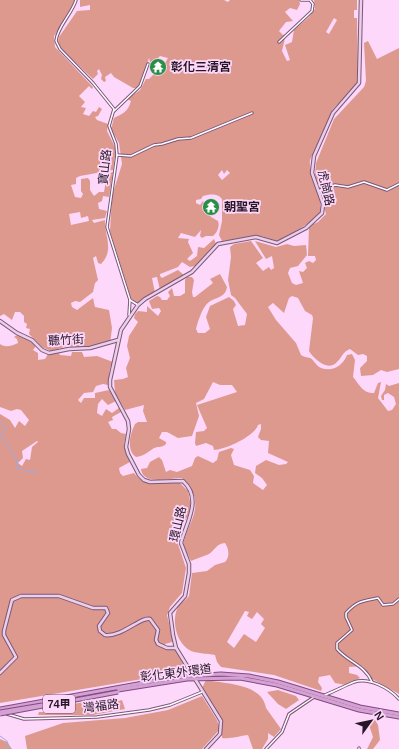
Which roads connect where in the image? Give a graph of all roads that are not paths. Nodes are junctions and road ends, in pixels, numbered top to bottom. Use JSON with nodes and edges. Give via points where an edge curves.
{"nodes":[{"id":1,"x":76,"y":0,"type":"edge"},
{"id":2,"x":301,"y":0,"type":"edge"},
{"id":3,"x":310,"y":0,"type":"edge"},
{"id":4,"x":361,"y":0,"type":"edge"},
{"id":5,"x":279,"y":42,"type":"dead end"},
{"id":6,"x":148,"y":64,"type":"dead end"},
{"id":7,"x":114,"y":111,"type":"junction"},
{"id":8,"x":252,"y":113,"type":"dead end"},
{"id":9,"x":117,"y":155,"type":"junction"},
{"id":10,"x":399,"y":184,"type":"edge"},
{"id":11,"x":318,"y":191,"type":"junction"},
{"id":12,"x":130,"y":300,"type":"junction"},
{"id":13,"x":138,"y":305,"type":"junction"},
{"id":14,"x":130,"y":315,"type":"junction"},
{"id":15,"x":0,"y":321,"type":"edge"},
{"id":16,"x":118,"y":340,"type":"junction"},
{"id":17,"x":399,"y":599,"type":"edge"},
{"id":18,"x":176,"y":648,"type":"junction"},
{"id":19,"x":0,"y":673,"type":"edge"},
{"id":20,"x":221,"y":676,"type":"junction"},
{"id":21,"x":194,"y":677,"type":"junction"},
{"id":22,"x":185,"y":678,"type":"junction"},
{"id":23,"x":372,"y":682,"type":"junction"},
{"id":24,"x":301,"y":691,"type":"junction"},
{"id":25,"x":202,"y":692,"type":"junction"},
{"id":26,"x":324,"y":695,"type":"junction"},
{"id":27,"x":314,"y":697,"type":"junction"},
{"id":28,"x":399,"y":699,"type":"edge"},
{"id":29,"x":360,"y":709,"type":"junction"},
{"id":30,"x":0,"y":710,"type":"edge"},
{"id":31,"x":399,"y":713,"type":"edge"},
{"id":32,"x":399,"y":718,"type":"edge"},
{"id":33,"x":206,"y":749,"type":"edge"},
{"id":34,"x":266,"y":749,"type":"edge"}],
"edges":[{"from":1,"to":7,"type":"street","via":[[74,9],[57,35],[56,41],[60,49],[110,102]]},
{"from":2,"to":3,"type":"street"},
{"from":3,"to":5,"type":"street","via":[[313,4],[312,11]]},
{"from":4,"to":11,"type":"main road","name":"虎崗路","via":[[359,83],[333,113],[314,156],[312,173]]},
{"from":6,"to":7,"type":"street","via":[[140,86]]},
{"from":7,"to":9,"type":"street","name":"寶山路","via":[[109,126]]},
{"from":8,"to":9,"type":"street","via":[[191,138],[154,145],[131,156]]},
{"from":9,"to":12,"type":"street","name":"寶山路","via":[[107,227]]},
{"from":10,"to":11,"type":"street","via":[[387,190],[364,182],[348,187],[334,185]]},
{"from":11,"to":13,"type":"main road","name":"虎崗路","via":[[323,204],[322,213],[302,230],[277,243],[256,237],[221,243],[213,248],[192,272]]},
{"from":12,"to":13,"type":"street"},
{"from":12,"to":14,"type":"street","name":"寶山路"},
{"from":13,"to":14,"type":"main road","name":"環山路"},
{"from":14,"to":16,"type":"main road","name":"環山路"},
{"from":15,"to":16,"type":"main road","name":"聽竹街","via":[[17,334],[32,340],[42,350],[49,352],[90,348]]},
{"from":16,"to":18,"type":"main road","name":"環山路","via":[[110,387],[128,421],[128,454],[144,480],[183,481],[188,485],[191,494],[192,513],[181,543],[189,568],[187,592],[173,608],[170,617]]},
{"from":17,"to":23,"type":"street","via":[[393,604],[383,605],[378,598],[356,603],[346,613],[352,630],[337,644],[337,649],[360,665]]},
{"from":18,"to":19,"type":"main road","via":[[158,644],[158,630],[150,619],[143,619],[131,628],[105,636],[99,626],[108,613],[106,608],[93,608],[59,596],[21,596],[12,600],[4,631],[16,657]]},
{"from":18,"to":21,"type":"main road","name":"環山路"},
{"from":20,"to":21,"type":"main road","name":"彰化東外環道","number":"74甲"},
{"from":20,"to":21,"type":"main road","number":"74甲"},
{"from":20,"to":24,"type":"main road","name":"彰化東外環道","number":"74甲","via":[[258,679]]},
{"from":21,"to":22,"type":"main road","name":"彰化東外環道","number":"74甲"},
{"from":21,"to":22,"type":"main road","number":"74甲"},
{"from":21,"to":25,"type":"main road","name":"環山路"},
{"from":22,"to":30,"type":"main road","name":"彰化東外環道","number":"74甲","bridge":true},
{"from":23,"to":26,"type":"street","via":[[353,682]]},
{"from":23,"to":28,"type":"street"},
{"from":24,"to":26,"type":"main road","name":"彰化東外環道","number":"74甲"},
{"from":24,"to":27,"type":"main road","name":"彰化東外環道","number":"74甲"},
{"from":25,"to":30,"type":"street","name":"灣福路","via":[[170,705],[149,710],[84,718],[24,719]]},
{"from":25,"to":33,"type":"main road","name":"環山路","via":[[221,721],[222,727],[220,734]]},
{"from":26,"to":27,"type":"street"},
{"from":26,"to":29,"type":"main road","name":"彰化東外環道","number":"74甲"},
{"from":27,"to":29,"type":"main road","name":"彰化東外環道","number":"74甲"},
{"from":27,"to":34,"type":"street","via":[[289,714],[282,732]]},
{"from":29,"to":31,"type":"main road","name":"彰化東外環道","number":"74甲"},
{"from":29,"to":32,"type":"main road","number":"74甲"}]}
